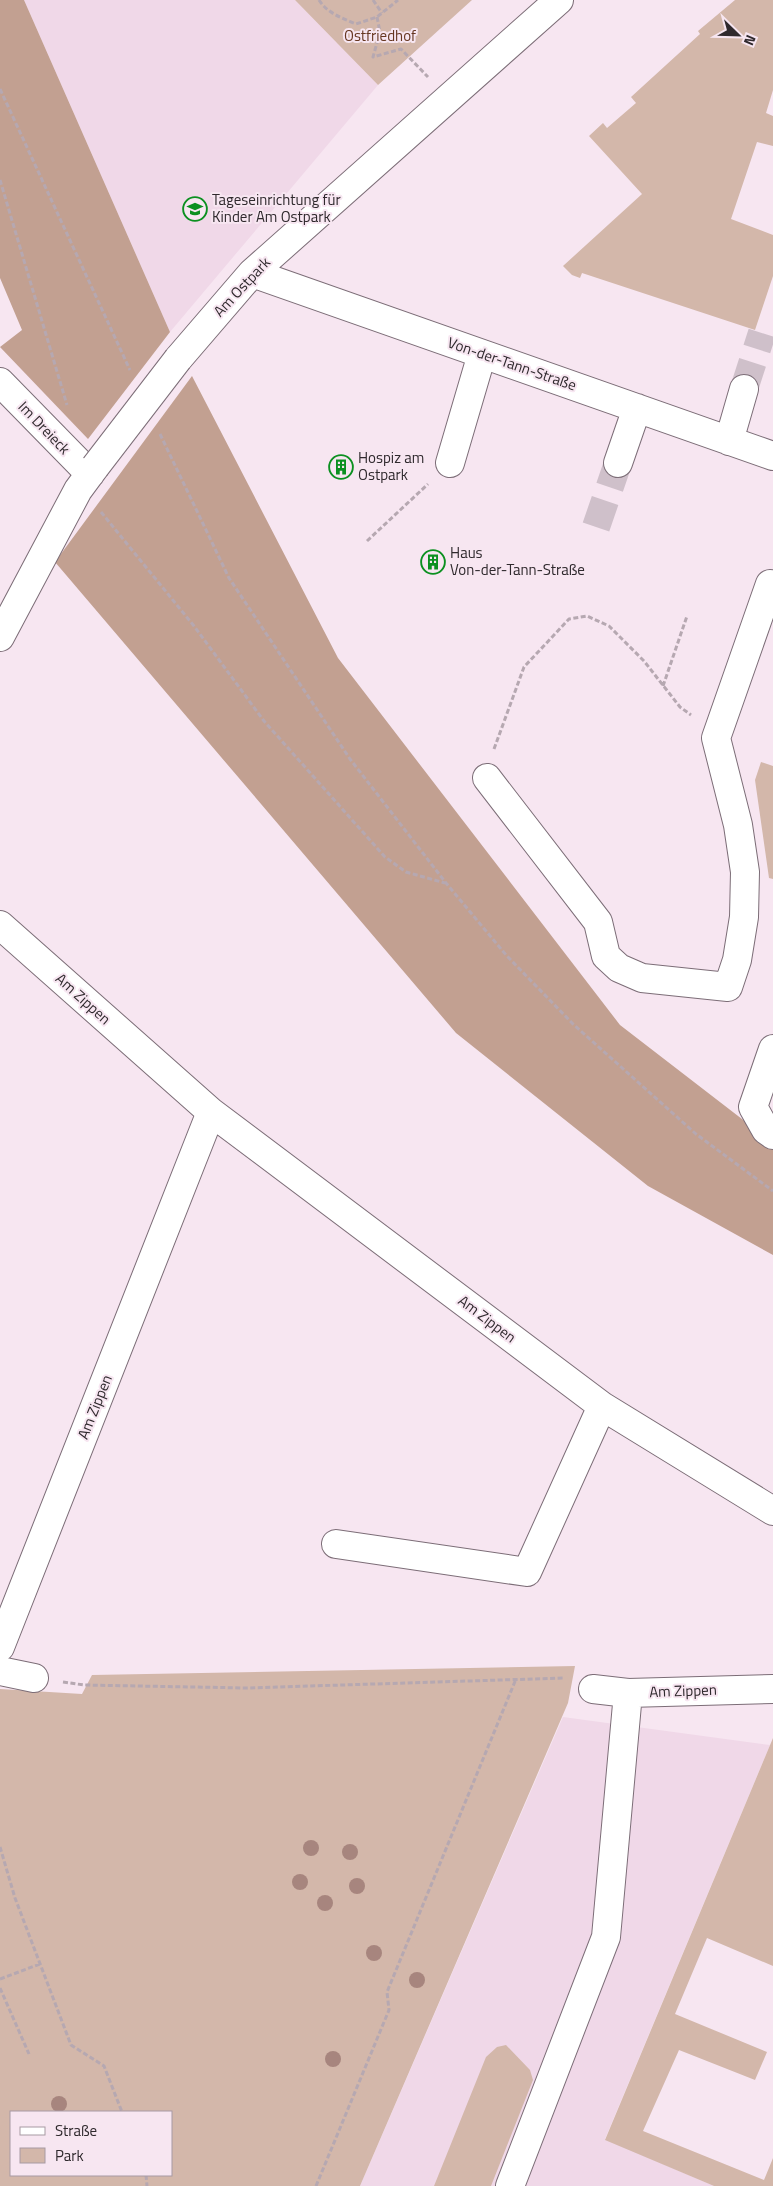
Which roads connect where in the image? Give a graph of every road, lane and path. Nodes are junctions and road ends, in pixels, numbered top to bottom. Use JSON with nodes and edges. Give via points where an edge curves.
{"nodes":[{"id":1,"x":319,"y":0,"type":"edge"},
{"id":2,"x":373,"y":0,"type":"edge"},
{"id":3,"x":398,"y":0,"type":"edge"},
{"id":4,"x":559,"y":0,"type":"edge"},
{"id":5,"x":382,"y":13,"type":"junction"},
{"id":6,"x":377,"y":17,"type":"junction"},
{"id":7,"x":0,"y":89,"type":"edge"},
{"id":8,"x":448,"y":97,"type":"junction"},
{"id":9,"x":0,"y":180,"type":"edge"},
{"id":10,"x":252,"y":273,"type":"junction"},
{"id":11,"x":482,"y":354,"type":"junction"},
{"id":12,"x":132,"y":375,"type":"dead end"},
{"id":13,"x":0,"y":382,"type":"edge"},
{"id":14,"x":744,"y":389,"type":"tunnel mouth"},
{"id":15,"x":67,"y":405,"type":"dead end"},
{"id":16,"x":637,"y":408,"type":"junction"},
{"id":17,"x":158,"y":428,"type":"dead end"},
{"id":18,"x":730,"y":441,"type":"junction"},
{"id":19,"x":773,"y":456,"type":"edge"},
{"id":20,"x":450,"y":463,"type":"joint"},
{"id":21,"x":618,"y":463,"type":"tunnel mouth"},
{"id":22,"x":92,"y":470,"type":"junction"},
{"id":23,"x":104,"y":515,"type":"dead end"},
{"id":24,"x":367,"y":540,"type":"dead end"},
{"id":25,"x":770,"y":584,"type":"dead end"},
{"id":26,"x":687,"y":616,"type":"dead end"},
{"id":27,"x":0,"y":637,"type":"edge"},
{"id":28,"x":663,"y":686,"type":"junction"},
{"id":29,"x":719,"y":728,"type":"junction"},
{"id":30,"x":487,"y":778,"type":"joint"},
{"id":31,"x":446,"y":884,"type":"junction"},
{"id":32,"x":0,"y":925,"type":"edge"},
{"id":33,"x":773,"y":1049,"type":"edge"},
{"id":34,"x":211,"y":1112,"type":"junction"},
{"id":35,"x":773,"y":1135,"type":"edge"},
{"id":36,"x":773,"y":1191,"type":"edge"},
{"id":37,"x":602,"y":1406,"type":"junction"},
{"id":38,"x":773,"y":1511,"type":"edge"},
{"id":39,"x":336,"y":1544,"type":"dead end"},
{"id":40,"x":0,"y":1646,"type":"edge"},
{"id":41,"x":0,"y":1671,"type":"edge"},
{"id":42,"x":34,"y":1678,"type":"joint"},
{"id":43,"x":516,"y":1679,"type":"junction"},
{"id":44,"x":593,"y":1688,"type":"joint"},
{"id":45,"x":773,"y":1689,"type":"edge"},
{"id":46,"x":628,"y":1693,"type":"junction"},
{"id":47,"x":0,"y":1847,"type":"edge"},
{"id":48,"x":40,"y":1964,"type":"junction"},
{"id":49,"x":0,"y":1979,"type":"edge"},
{"id":50,"x":0,"y":1988,"type":"edge"},
{"id":51,"x":28,"y":2054,"type":"dead end"},
{"id":52,"x":122,"y":2111,"type":"edge"},
{"id":53,"x":316,"y":2186,"type":"edge"},
{"id":54,"x":510,"y":2186,"type":"edge"}],
"edges":[{"from":1,"to":6,"type":"path","via":[[337,16],[356,24]]},
{"from":2,"to":5,"type":"path"},
{"from":3,"to":5,"type":"path"},
{"from":4,"to":8,"type":"street","name":"Am Ostpark"},
{"from":5,"to":6,"type":"path"},
{"from":6,"to":8,"type":"path","via":[[380,32],[373,57],[401,49]]},
{"from":7,"to":12,"type":"path"},
{"from":8,"to":10,"type":"street","name":"Am Ostpark"},
{"from":9,"to":15,"type":"path"},
{"from":10,"to":11,"type":"street","name":"Von-der-Tann-Straße"},
{"from":10,"to":22,"type":"street","name":"Am Ostpark","bridge":true,"via":[[178,360]]},
{"from":11,"to":16,"type":"street","name":"Von-der-Tann-Straße"},
{"from":11,"to":20,"type":"street"},
{"from":13,"to":22,"type":"street","name":"Im Dreieck"},
{"from":14,"to":18,"type":"street"},
{"from":16,"to":18,"type":"street","name":"Von-der-Tann-Straße"},
{"from":16,"to":21,"type":"street"},
{"from":17,"to":31,"type":"path","via":[[229,578],[350,759]]},
{"from":18,"to":19,"type":"street","name":"Von-der-Tann-Straße"},
{"from":20,"to":24,"type":"path"},
{"from":22,"to":27,"type":"street","name":"Am Ostpark","via":[[78,490]]},
{"from":23,"to":31,"type":"path","via":[[194,626],[264,721],[385,856],[406,872]]},
{"from":25,"to":29,"type":"street"},
{"from":26,"to":28,"type":"path"},
{"from":28,"to":29,"type":"path","via":[[680,707]]},
{"from":28,"to":30,"type":"path","via":[[644,661],[609,626],[587,616],[570,619],[524,667],[489,762]]},
{"from":29,"to":30,"type":"street","via":[[716,738],[738,825],[745,872],[744,917],[737,960],[728,987],[642,978],[619,968],[606,956],[598,922]]},
{"from":31,"to":36,"type":"path","via":[[506,955],[573,1024],[696,1134]]},
{"from":32,"to":34,"type":"street","name":"Am Zippen"},
{"from":33,"to":35,"type":"street","via":[[753,1106],[766,1130]]},
{"from":34,"to":37,"type":"street","name":"Am Zippen"},
{"from":34,"to":40,"type":"street","name":"Am Zippen"},
{"from":37,"to":38,"type":"street","name":"Am Zippen"},
{"from":37,"to":39,"type":"street","via":[[527,1572]]},
{"from":41,"to":42,"type":"street"},
{"from":42,"to":43,"type":"path","via":[[84,1685],[247,1688]]},
{"from":43,"to":44,"type":"path","via":[[582,1678]]},
{"from":43,"to":53,"type":"path","via":[[387,1992],[389,2010]]},
{"from":44,"to":46,"type":"street","name":"Am Zippen"},
{"from":45,"to":46,"type":"street","name":"Am Zippen"},
{"from":46,"to":54,"type":"street","via":[[606,1937]]},
{"from":47,"to":48,"type":"path"},
{"from":48,"to":49,"type":"path"},
{"from":48,"to":52,"type":"path","via":[[71,2045],[104,2066]]},
{"from":50,"to":51,"type":"path"}]}
